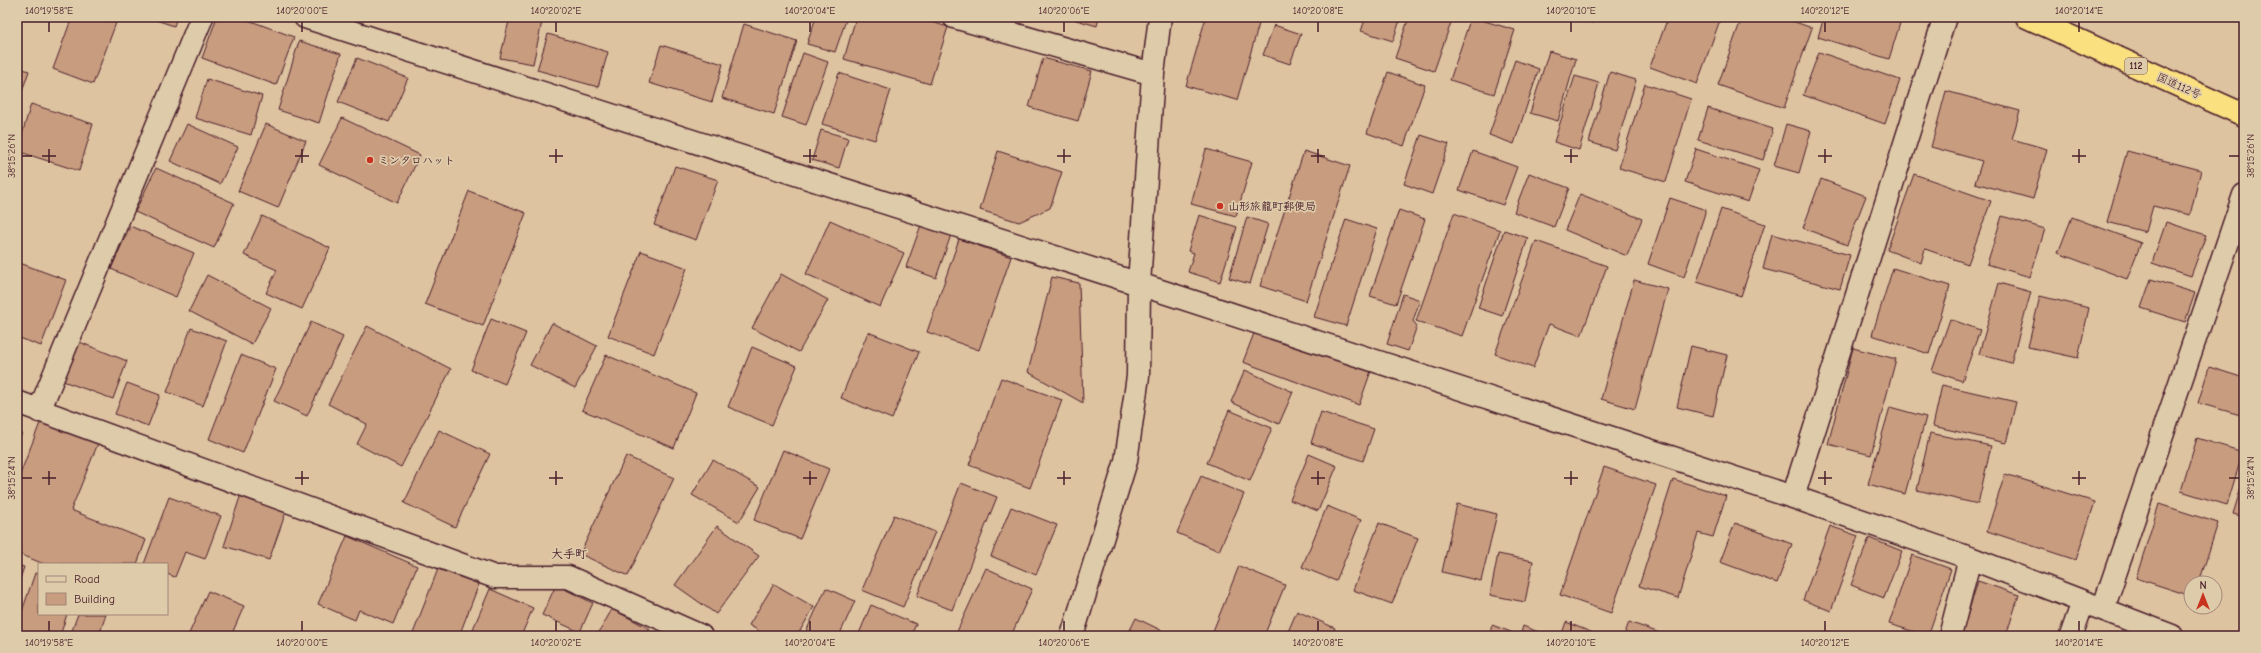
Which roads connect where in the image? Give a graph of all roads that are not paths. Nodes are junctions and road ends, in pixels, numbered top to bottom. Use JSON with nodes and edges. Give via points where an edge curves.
{"nodes":[{"id":1,"x":202,"y":17,"type":"edge"},
{"id":2,"x":305,"y":17,"type":"edge"},
{"id":3,"x":954,"y":17,"type":"edge"},
{"id":4,"x":1160,"y":17,"type":"edge"},
{"id":5,"x":1945,"y":17,"type":"edge"},
{"id":6,"x":2027,"y":17,"type":"edge"},
{"id":7,"x":1153,"y":74,"type":"junction"},
{"id":8,"x":2244,"y":115,"type":"edge"},
{"id":9,"x":2244,"y":195,"type":"edge"},
{"id":10,"x":1139,"y":284,"type":"junction"},
{"id":11,"x":17,"y":402,"type":"edge"},
{"id":12,"x":39,"y":411,"type":"junction"},
{"id":13,"x":1792,"y":497,"type":"junction"},
{"id":14,"x":1970,"y":558,"type":"junction"},
{"id":15,"x":2083,"y":602,"type":"junction"},
{"id":16,"x":2103,"y":609,"type":"junction"},
{"id":17,"x":701,"y":636,"type":"edge"},
{"id":18,"x":1072,"y":636,"type":"edge"},
{"id":19,"x":1950,"y":636,"type":"edge"},
{"id":20,"x":2071,"y":636,"type":"edge"},
{"id":21,"x":2172,"y":636,"type":"edge"}],
"edges":[{"from":1,"to":12,"type":"street"},
{"from":2,"to":10,"type":"street"},
{"from":3,"to":7,"type":"street"},
{"from":4,"to":7,"type":"street"},
{"from":5,"to":13,"type":"street"},
{"from":6,"to":8,"type":"highway","name":"国道112号","number":"112"},
{"from":7,"to":10,"type":"street"},
{"from":9,"to":16,"type":"street"},
{"from":10,"to":13,"type":"street"},
{"from":10,"to":18,"type":"street","via":[[1138,376],[1126,461]]},
{"from":11,"to":12,"type":"street"},
{"from":12,"to":17,"type":"street","via":[[495,577],[568,577]]},
{"from":13,"to":14,"type":"street"},
{"from":14,"to":15,"type":"street"},
{"from":14,"to":19,"type":"street"},
{"from":15,"to":16,"type":"street"},
{"from":15,"to":20,"type":"street"},
{"from":16,"to":21,"type":"street"}]}
